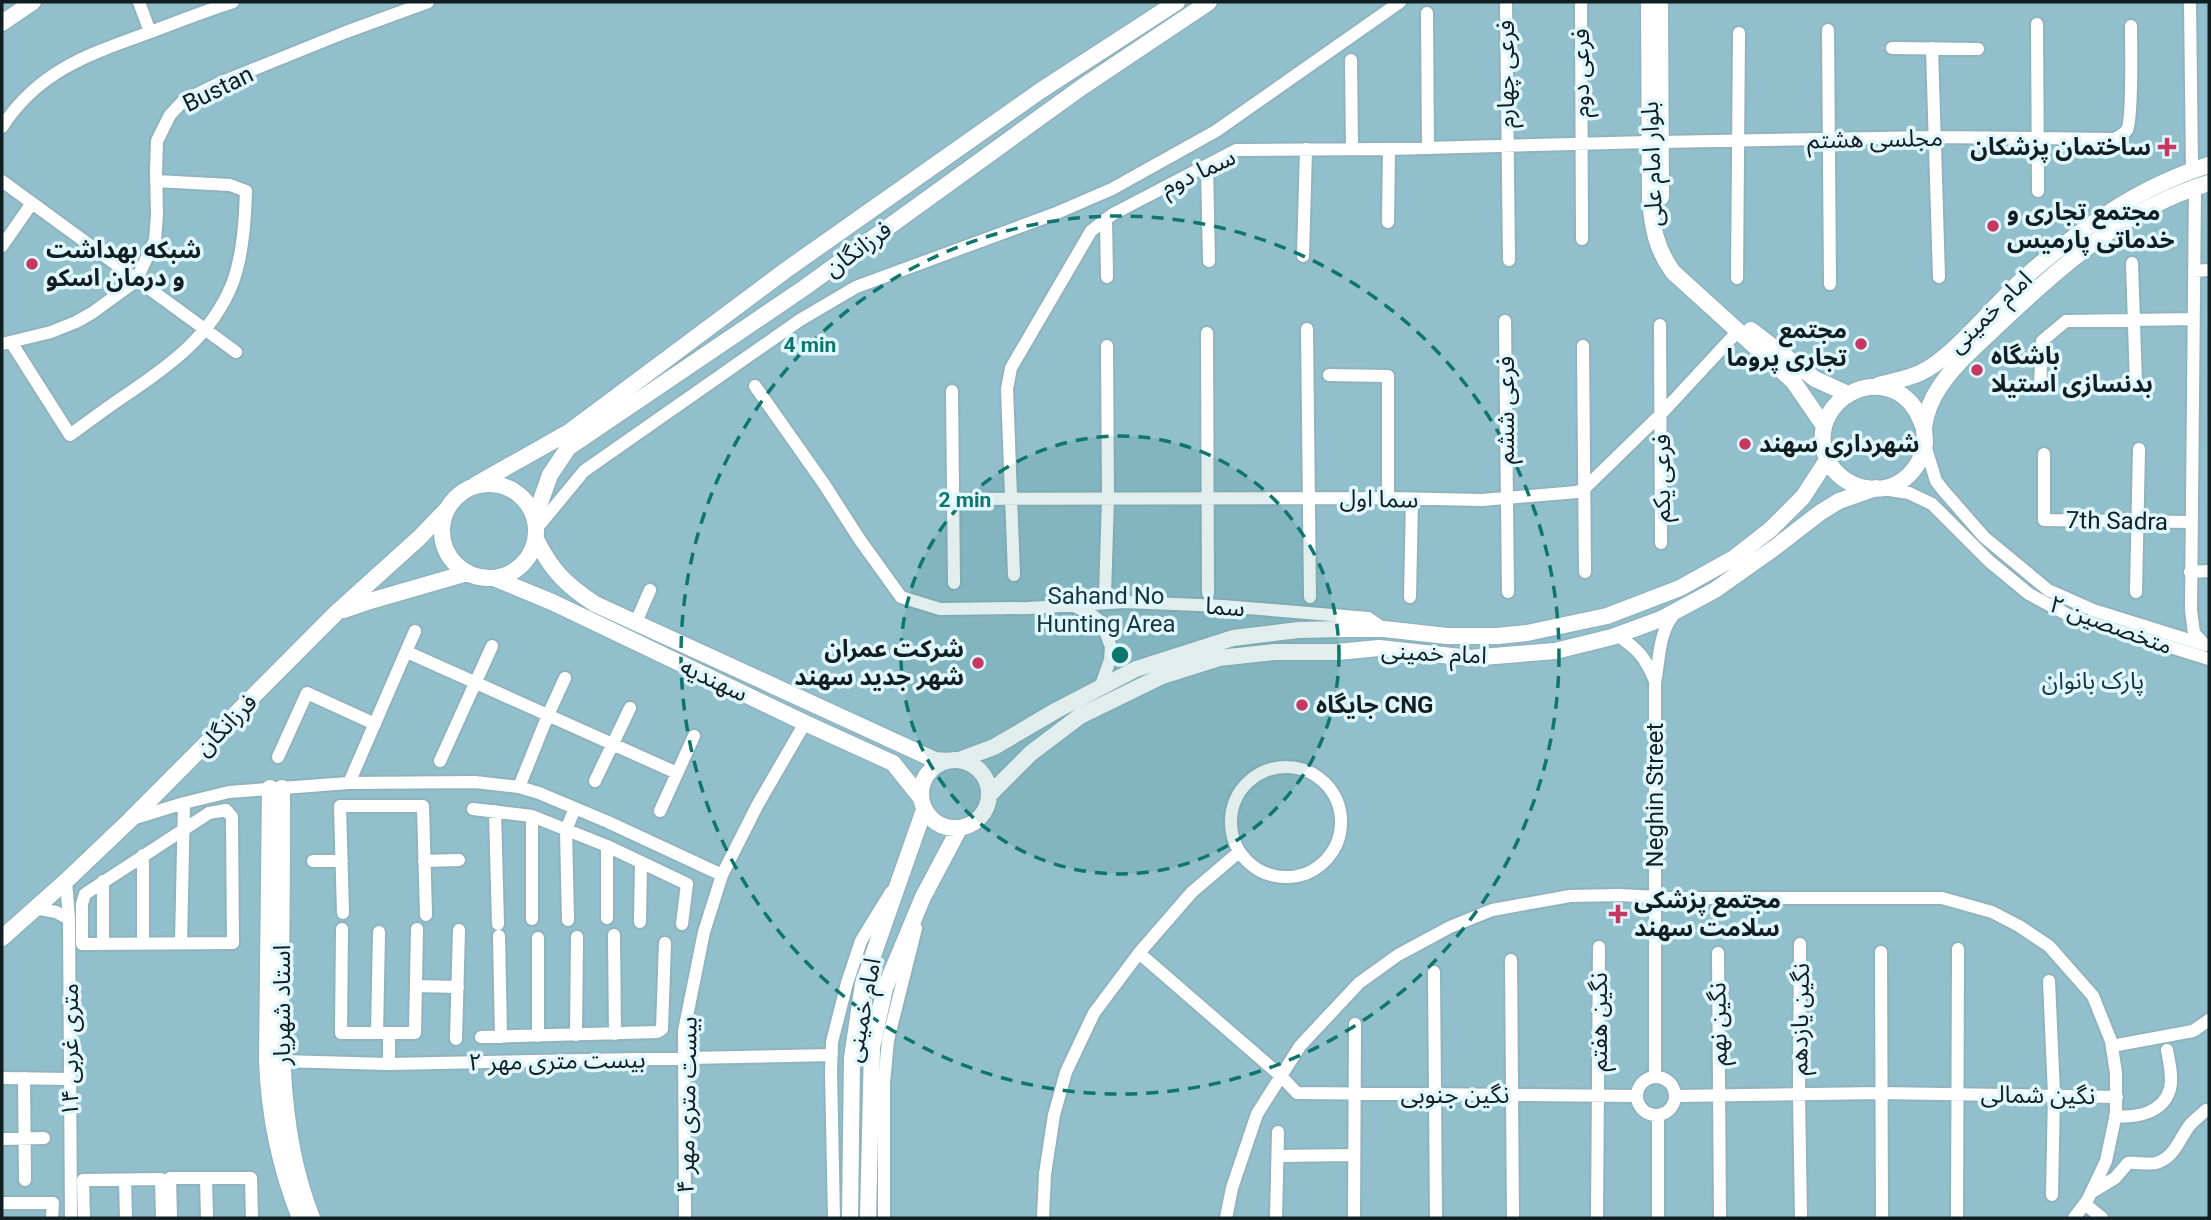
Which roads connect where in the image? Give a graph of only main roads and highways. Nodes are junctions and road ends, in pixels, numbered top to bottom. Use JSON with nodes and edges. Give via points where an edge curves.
{"nodes":[{"id":1,"x":33,"y":2,"type":"edge"},
{"id":2,"x":1177,"y":2,"type":"edge"},
{"id":3,"x":1209,"y":2,"type":"edge"},
{"id":4,"x":1649,"y":2,"type":"edge"},
{"id":5,"x":1660,"y":2,"type":"edge"},
{"id":6,"x":2,"y":23,"type":"edge"},
{"id":7,"x":1655,"y":142,"type":"junction"},
{"id":8,"x":2209,"y":165,"type":"edge"},
{"id":9,"x":2202,"y":185,"type":"edge"},
{"id":10,"x":1741,"y":328,"type":"junction"},
{"id":11,"x":1875,"y":386,"type":"junction"},
{"id":12,"x":1848,"y":394,"type":"junction"},
{"id":13,"x":1824,"y":426,"type":"junction"},
{"id":14,"x":1924,"y":436,"type":"junction"},
{"id":15,"x":1827,"y":460,"type":"junction"},
{"id":16,"x":475,"y":485,"type":"junction"},
{"id":17,"x":1880,"y":488,"type":"junction"},
{"id":18,"x":447,"y":509,"type":"junction"},
{"id":19,"x":536,"y":528,"type":"junction"},
{"id":20,"x":467,"y":573,"type":"junction"},
{"id":21,"x":494,"y":578,"type":"junction"},
{"id":22,"x":336,"y":613,"type":"junction"},
{"id":23,"x":815,"y":705,"type":"junction"},
{"id":24,"x":805,"y":723,"type":"junction"},
{"id":25,"x":953,"y":760,"type":"junction"},
{"id":26,"x":276,"y":788,"type":"road end"},
{"id":27,"x":990,"y":794,"type":"junction"},
{"id":28,"x":922,"y":804,"type":"junction"},
{"id":29,"x":959,"y":829,"type":"junction"},
{"id":30,"x":2,"y":938,"type":"edge"},
{"id":31,"x":274,"y":1060,"type":"junction"},
{"id":32,"x":300,"y":1218,"type":"edge"},
{"id":33,"x":312,"y":1218,"type":"edge"},
{"id":34,"x":850,"y":1218,"type":"edge"},
{"id":35,"x":868,"y":1218,"type":"edge"}],
"edges":[{"from":1,"to":6,"type":"main road"},
{"from":2,"to":16,"type":"main road","name":"فرزانگان","via":[[1040,91],[786,270],[569,432]]},
{"from":3,"to":19,"type":"main road","name":"فرزانگان","via":[[568,448],[550,475]]},
{"from":4,"to":7,"type":"main road","name":"بلوار امام علی"},
{"from":5,"to":7,"type":"main road","name":"بلوار امام علی"},
{"from":7,"to":10,"type":"main road","name":"بلوار امام علی","via":[[1665,239],[1684,270]]},
{"from":8,"to":11,"type":"main road","name":"امام خمینی","via":[[2125,201],[2073,236],[1946,355],[1921,373]]},
{"from":9,"to":14,"type":"main road","name":"امام خمینی","via":[[2130,217],[2031,294],[1940,386],[1930,405]]},
{"from":10,"to":12,"type":"main road","name":"بلوار امام علی","via":[[1815,379]]},
{"from":10,"to":13,"type":"main road","name":"بلوار امام علی","via":[[1793,381]]},
{"from":11,"to":12,"type":"main road"},
{"from":11,"to":14,"type":"main road","via":[[1907,399],[1917,410]]},
{"from":12,"to":13,"type":"main road","via":[[1831,410]]},
{"from":13,"to":15,"type":"main road"},
{"from":14,"to":17,"type":"main road","via":[[1920,460],[1912,472],[1899,483]]},
{"from":15,"to":17,"type":"main road","via":[[1849,483]]},
{"from":15,"to":25,"type":"main road","name":"امام خمینی","via":[[1802,497],[1734,558],[1680,588],[1607,616],[1517,634],[1464,636],[1384,629],[1233,638],[1136,669],[995,747]]},
{"from":16,"to":18,"type":"main road"},
{"from":16,"to":19,"type":"main road","via":[[500,484],[522,496]]},
{"from":17,"to":27,"type":"main road","name":"امام خمینی","via":[[1839,501],[1715,590],[1661,619],[1617,635],[1555,651],[1470,658],[1379,648],[1275,652],[1219,658],[1161,677],[1080,716],[1031,753]]},
{"from":18,"to":20,"type":"main road","via":[[442,538],[455,564]]},
{"from":18,"to":22,"type":"main road","name":"فرزانگان"},
{"from":19,"to":21,"type":"main road","via":[[531,553],[522,566]]},
{"from":19,"to":23,"type":"main road","name":"سهندیه","via":[[547,561],[570,588],[595,604]]},
{"from":20,"to":21,"type":"main road"},
{"from":20,"to":22,"type":"main road"},
{"from":21,"to":24,"type":"main road","name":"سهندیه"},
{"from":22,"to":30,"type":"main road","name":"فرزانگان","via":[[131,820]]},
{"from":23,"to":24,"type":"main road"},
{"from":23,"to":25,"type":"main road","name":"سهندیه","via":[[935,760]]},
{"from":24,"to":28,"type":"main road","name":"سهندیه","via":[[893,763]]},
{"from":25,"to":27,"type":"main road","via":[[968,762],[984,775]]},
{"from":25,"to":28,"type":"main road","via":[[930,770]]},
{"from":26,"to":31,"type":"main road","name":"استاد شهریار"},
{"from":27,"to":29,"type":"main road","via":[[977,821]]},
{"from":28,"to":29,"type":"main road","via":[[939,825]]},
{"from":28,"to":34,"type":"main road","name":"امام خمینی","via":[[863,984],[852,1058]]},
{"from":29,"to":35,"type":"main road","name":"امام خمینی","via":[[923,897],[885,988],[872,1047]]},
{"from":31,"to":32,"type":"main road","name":"استاد شهریار","via":[[269,1098],[280,1155]]},
{"from":31,"to":33,"type":"main road","name":"استاد شهریار","via":[[296,1168]]}]}
